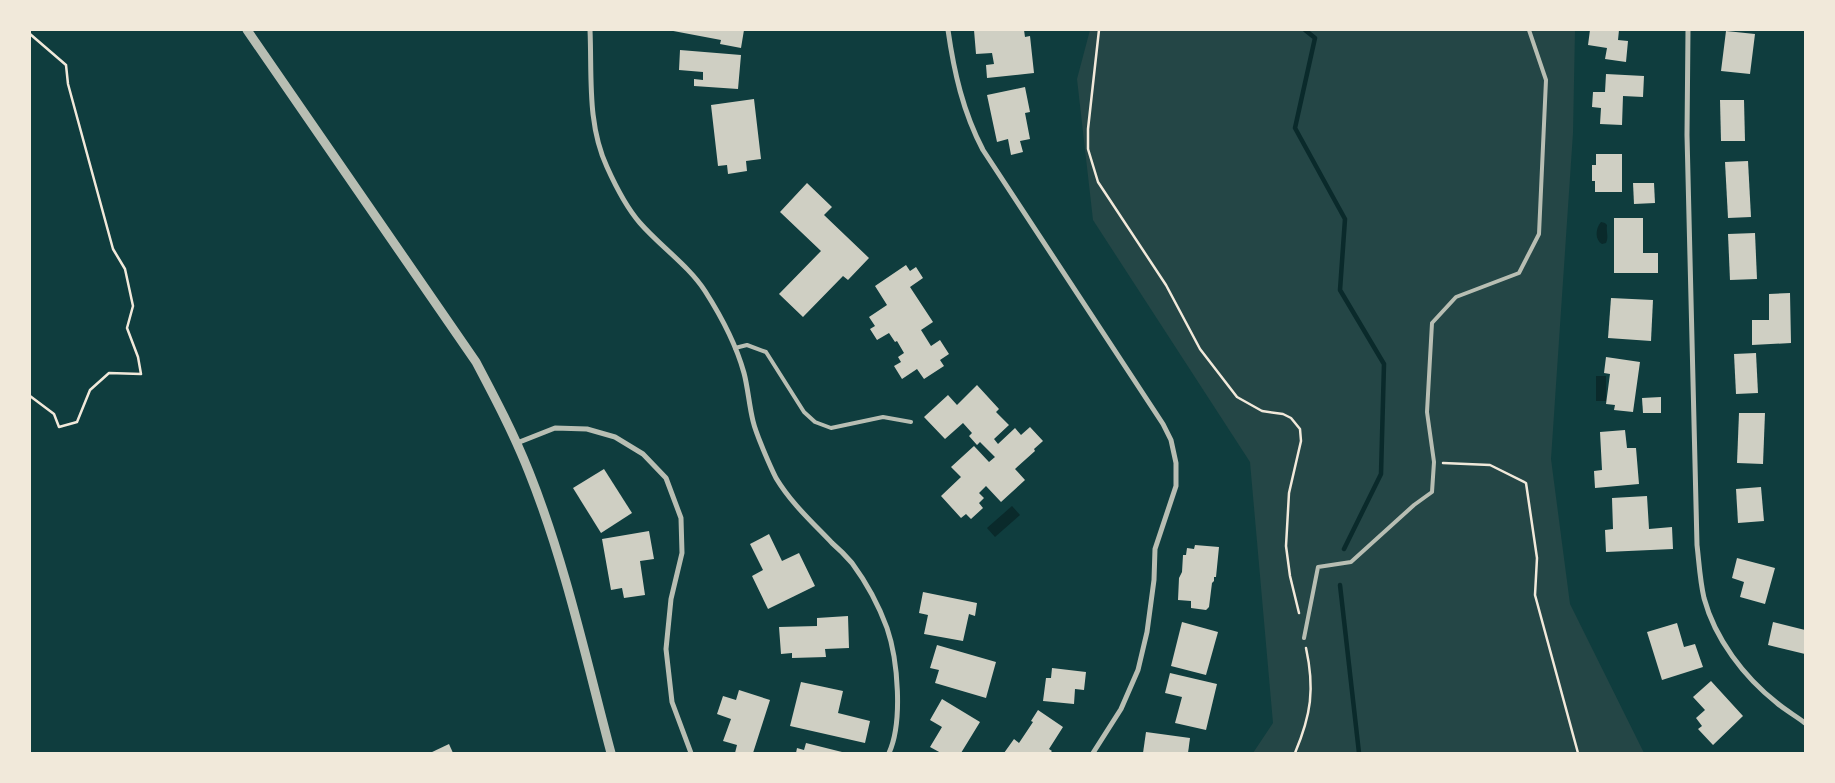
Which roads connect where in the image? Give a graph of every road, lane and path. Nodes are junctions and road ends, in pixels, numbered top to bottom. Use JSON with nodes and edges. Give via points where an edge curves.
{"nodes":[{"id":1,"x":248,"y":30,"type":"edge"},
{"id":2,"x":590,"y":30,"type":"edge"},
{"id":3,"x":948,"y":30,"type":"edge"},
{"id":4,"x":1099,"y":30,"type":"edge"},
{"id":5,"x":1530,"y":30,"type":"edge"},
{"id":6,"x":1688,"y":30,"type":"edge"},
{"id":7,"x":30,"y":34,"type":"edge"},
{"id":8,"x":735,"y":348,"type":"junction"},
{"id":9,"x":30,"y":396,"type":"edge"},
{"id":10,"x":911,"y":422,"type":"dead end"},
{"id":11,"x":517,"y":443,"type":"junction"},
{"id":12,"x":1434,"y":462,"type":"junction"},
{"id":13,"x":1304,"y":638,"type":"junction"},
{"id":14,"x":1805,"y":723,"type":"edge"},
{"id":15,"x":611,"y":753,"type":"edge"},
{"id":16,"x":691,"y":753,"type":"edge"},
{"id":17,"x":888,"y":753,"type":"edge"},
{"id":18,"x":1093,"y":753,"type":"edge"},
{"id":19,"x":1295,"y":753,"type":"edge"},
{"id":20,"x":1578,"y":753,"type":"edge"}],
"edges":[{"from":1,"to":11,"type":"street","via":[[476,362]]},
{"from":2,"to":8,"type":"street","via":[[594,126],[606,165],[624,201],[640,223],[704,288]]},
{"from":3,"to":18,"type":"street","via":[[954,70],[966,114],[983,150],[1162,424],[1171,440],[1176,463],[1176,486],[1155,549],[1147,632],[1138,670],[1121,709]]},
{"from":4,"to":13,"type":"path","via":[[1088,129],[1088,149],[1098,182],[1166,285],[1200,349],[1237,397],[1262,411],[1292,418],[1300,429],[1301,441],[1289,493],[1286,546]]},
{"from":5,"to":12,"type":"lane","via":[[1546,80],[1539,234],[1519,274],[1456,297],[1432,323],[1427,412]]},
{"from":6,"to":14,"type":"street","via":[[1687,135],[1697,545],[1704,596],[1710,617],[1726,648],[1749,678]]},
{"from":7,"to":9,"type":"path","via":[[66,65],[68,84],[113,250],[125,269],[133,306],[126,328],[141,374],[109,373],[90,390],[77,422],[59,427],[54,414]]},
{"from":8,"to":10,"type":"lane","via":[[747,345],[766,352],[804,412],[815,422],[831,428],[883,418]]},
{"from":8,"to":17,"type":"street","via":[[744,373],[753,423],[776,477],[798,508],[851,562],[870,591],[887,628],[896,676],[897,711],[893,743]]},
{"from":11,"to":15,"type":"street","via":[[563,572]]},
{"from":11,"to":16,"type":"street","via":[[555,428],[587,429],[615,438],[643,454],[666,478],[681,518],[682,553],[671,599],[666,649],[672,702]]},
{"from":12,"to":13,"type":"lane","via":[[1432,492],[1351,562],[1318,567]]},
{"from":12,"to":20,"type":"path","via":[[1490,465],[1526,483],[1537,558],[1536,595]]},
{"from":13,"to":19,"type":"path","via":[[1312,689],[1302,737]]}]}
